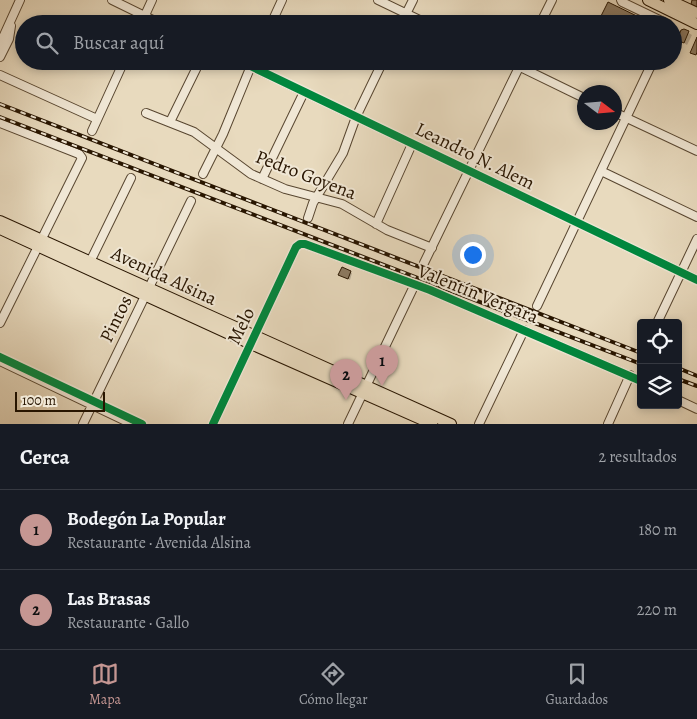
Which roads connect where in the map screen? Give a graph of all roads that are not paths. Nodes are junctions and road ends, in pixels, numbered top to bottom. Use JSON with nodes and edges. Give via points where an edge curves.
{"nodes":[{"id":1,"x":20,"y":0,"type":"edge"},
{"id":2,"x":112,"y":0,"type":"edge"},
{"id":3,"x":152,"y":0,"type":"edge"},
{"id":4,"x":282,"y":0,"type":"edge"},
{"id":5,"x":378,"y":0,"type":"edge"},
{"id":6,"x":413,"y":0,"type":"edge"},
{"id":7,"x":552,"y":0,"type":"edge"},
{"id":8,"x":620,"y":0,"type":"edge"},
{"id":9,"x":648,"y":0,"type":"edge"},
{"id":10,"x":669,"y":0,"type":"edge"},
{"id":11,"x":680,"y":6,"type":"edge"},
{"id":12,"x":406,"y":14,"type":"joint"},
{"id":13,"x":697,"y":14,"type":"edge"},
{"id":14,"x":143,"y":15,"type":"edge"},
{"id":15,"x":145,"y":15,"type":"edge"},
{"id":16,"x":275,"y":15,"type":"edge"},
{"id":17,"x":544,"y":15,"type":"edge"},
{"id":18,"x":651,"y":15,"type":"edge"},
{"id":19,"x":11,"y":21,"type":"junction"},
{"id":20,"x":697,"y":24,"type":"edge"},
{"id":21,"x":0,"y":32,"type":"edge"},
{"id":22,"x":0,"y":44,"type":"edge"},
{"id":23,"x":0,"y":57,"type":"edge"},
{"id":24,"x":120,"y":70,"type":"edge"},
{"id":25,"x":196,"y":70,"type":"edge"},
{"id":26,"x":249,"y":70,"type":"edge"},
{"id":27,"x":263,"y":70,"type":"edge"},
{"id":28,"x":379,"y":70,"type":"edge"},
{"id":29,"x":518,"y":70,"type":"edge"},
{"id":30,"x":532,"y":70,"type":"edge"},
{"id":31,"x":650,"y":70,"type":"edge"},
{"id":32,"x":0,"y":75,"type":"edge"},
{"id":33,"x":304,"y":92,"type":"junction"},
{"id":34,"x":577,"y":94,"type":"edge"},
{"id":35,"x":146,"y":113,"type":"dead end"},
{"id":36,"x":622,"y":116,"type":"edge"},
{"id":37,"x":356,"y":117,"type":"junction"},
{"id":38,"x":627,"y":118,"type":"junction"},
{"id":39,"x":97,"y":120,"type":"junction"},
{"id":40,"x":170,"y":122,"type":"junction"},
{"id":41,"x":0,"y":123,"type":"edge"},
{"id":42,"x":92,"y":131,"type":"dead end"},
{"id":43,"x":412,"y":144,"type":"junction"},
{"id":44,"x":216,"y":149,"type":"junction"},
{"id":45,"x":697,"y":152,"type":"edge"},
{"id":46,"x":601,"y":170,"type":"junction"},
{"id":47,"x":469,"y":171,"type":"junction"},
{"id":48,"x":203,"y":174,"type":"dead end"},
{"id":49,"x":131,"y":178,"type":"dead end"},
{"id":50,"x":262,"y":179,"type":"junction"},
{"id":51,"x":317,"y":197,"type":"junction"},
{"id":52,"x":191,"y":201,"type":"dead end"},
{"id":53,"x":697,"y":217,"type":"edge"},
{"id":54,"x":308,"y":218,"type":"dead end"},
{"id":55,"x":0,"y":221,"type":"edge"},
{"id":56,"x":576,"y":222,"type":"junction"},
{"id":57,"x":376,"y":224,"type":"junction"},
{"id":58,"x":0,"y":229,"type":"edge"},
{"id":59,"x":697,"y":239,"type":"edge"},
{"id":60,"x":39,"y":243,"type":"junction"},
{"id":61,"x":300,"y":244,"type":"joint"},
{"id":62,"x":432,"y":248,"type":"junction"},
{"id":63,"x":90,"y":262,"type":"junction"},
{"id":64,"x":424,"y":263,"type":"dead end"},
{"id":65,"x":681,"y":272,"type":"junction"},
{"id":66,"x":697,"y":280,"type":"edge"},
{"id":67,"x":415,"y":284,"type":"junction"},
{"id":68,"x":147,"y":292,"type":"junction"},
{"id":69,"x":537,"y":306,"type":"dead end"},
{"id":70,"x":659,"y":319,"type":"edge"},
{"id":71,"x":0,"y":323,"type":"edge"},
{"id":72,"x":524,"y":330,"type":"junction"},
{"id":73,"x":252,"y":340,"type":"junction"},
{"id":74,"x":0,"y":361,"type":"edge"},
{"id":75,"x":630,"y":376,"type":"junction"},
{"id":76,"x":637,"y":379,"type":"edge"},
{"id":77,"x":364,"y":390,"type":"junction"},
{"id":78,"x":682,"y":402,"type":"edge"},
{"id":79,"x":93,"y":405,"type":"junction"},
{"id":80,"x":697,"y":409,"type":"edge"},
{"id":81,"x":83,"y":424,"type":"edge"},
{"id":82,"x":132,"y":424,"type":"edge"},
{"id":83,"x":213,"y":424,"type":"edge"},
{"id":84,"x":348,"y":424,"type":"edge"},
{"id":85,"x":432,"y":424,"type":"edge"},
{"id":86,"x":451,"y":424,"type":"edge"},
{"id":87,"x":479,"y":424,"type":"edge"},
{"id":88,"x":608,"y":424,"type":"edge"}],
"edges":[{"from":1,"to":19,"type":"street"},
{"from":2,"to":14,"type":"street"},
{"from":3,"to":15,"type":"street"},
{"from":4,"to":16,"type":"street"},
{"from":5,"to":12,"type":"street"},
{"from":6,"to":12,"type":"street"},
{"from":7,"to":17,"type":"street"},
{"from":8,"to":18,"type":"street"},
{"from":9,"to":11,"type":"main road"},
{"from":10,"to":11,"type":"main road"},
{"from":11,"to":13,"type":"main road"},
{"from":11,"to":20,"type":"main road"},
{"from":19,"to":21,"type":"street"},
{"from":19,"to":22,"type":"street"},
{"from":19,"to":23,"type":"street","via":[[11,33]]},
{"from":24,"to":39,"type":"street"},
{"from":25,"to":40,"type":"street"},
{"from":26,"to":44,"type":"street"},
{"from":27,"to":33,"type":"street","name":"Leandro N. Alem"},
{"from":28,"to":37,"type":"street"},
{"from":29,"to":47,"type":"street"},
{"from":30,"to":34,"type":"street"},
{"from":31,"to":38,"type":"street"},
{"from":32,"to":39,"type":"street"},
{"from":33,"to":37,"type":"street","name":"Leandro N. Alem"},
{"from":33,"to":50,"type":"street"},
{"from":35,"to":40,"type":"street","name":"Pedro Goyena"},
{"from":36,"to":38,"type":"street"},
{"from":37,"to":43,"type":"street","name":"Leandro N. Alem"},
{"from":37,"to":51,"type":"street","via":[[343,153]]},
{"from":38,"to":45,"type":"street"},
{"from":38,"to":46,"type":"street"},
{"from":39,"to":42,"type":"street"},
{"from":40,"to":44,"type":"street","name":"Pedro Goyena","via":[[194,132]]},
{"from":41,"to":60,"type":"street","via":[[79,154],[82,158]]},
{"from":43,"to":47,"type":"street","name":"Leandro N. Alem"},
{"from":43,"to":57,"type":"street"},
{"from":44,"to":48,"type":"street"},
{"from":44,"to":50,"type":"street","name":"Pedro Goyena"},
{"from":46,"to":53,"type":"street"},
{"from":46,"to":56,"type":"street"},
{"from":47,"to":56,"type":"street","name":"Leandro N. Alem"},
{"from":47,"to":62,"type":"street"},
{"from":49,"to":63,"type":"street"},
{"from":50,"to":51,"type":"street","name":"Pedro Goyena"},
{"from":51,"to":54,"type":"street"},
{"from":51,"to":57,"type":"street","name":"Pedro Goyena","via":[[342,204]]},
{"from":52,"to":68,"type":"street","name":"Pintos"},
{"from":55,"to":60,"type":"main road","name":"Avenida Alsina"},
{"from":56,"to":65,"type":"street","name":"Leandro N. Alem"},
{"from":56,"to":69,"type":"street"},
{"from":57,"to":62,"type":"street","name":"Pedro Goyena"},
{"from":58,"to":60,"type":"main road","name":"Avenida Alsina"},
{"from":59,"to":65,"type":"street"},
{"from":60,"to":63,"type":"main road","name":"Avenida Alsina"},
{"from":60,"to":68,"type":"main road","name":"Avenida Alsina"},
{"from":60,"to":71,"type":"street"},
{"from":61,"to":67,"type":"street","name":"Valentín Vergara"},
{"from":61,"to":73,"type":"street","name":"Melo"},
{"from":62,"to":64,"type":"street"},
{"from":63,"to":68,"type":"main road","name":"Avenida Alsina"},
{"from":65,"to":66,"type":"street","name":"Leandro N. Alem"},
{"from":65,"to":70,"type":"street"},
{"from":67,"to":72,"type":"street","name":"Valentín Vergara"},
{"from":67,"to":77,"type":"street"},
{"from":68,"to":73,"type":"main road","name":"Avenida Alsina"},
{"from":68,"to":79,"type":"street","name":"Pintos"},
{"from":72,"to":75,"type":"street","name":"Valentín Vergara"},
{"from":72,"to":87,"type":"street"},
{"from":73,"to":77,"type":"main road","name":"Avenida Alsina"},
{"from":73,"to":83,"type":"street","name":"Melo"},
{"from":74,"to":79,"type":"street"},
{"from":75,"to":76,"type":"street","name":"Valentín Vergara"},
{"from":75,"to":88,"type":"street"},
{"from":77,"to":84,"type":"street"},
{"from":77,"to":85,"type":"main road","name":"Avenida Alsina"},
{"from":77,"to":86,"type":"main road","name":"Avenida Alsina"},
{"from":78,"to":80,"type":"street"},
{"from":79,"to":81,"type":"street","name":"Pintos"},
{"from":79,"to":82,"type":"street"}]}
